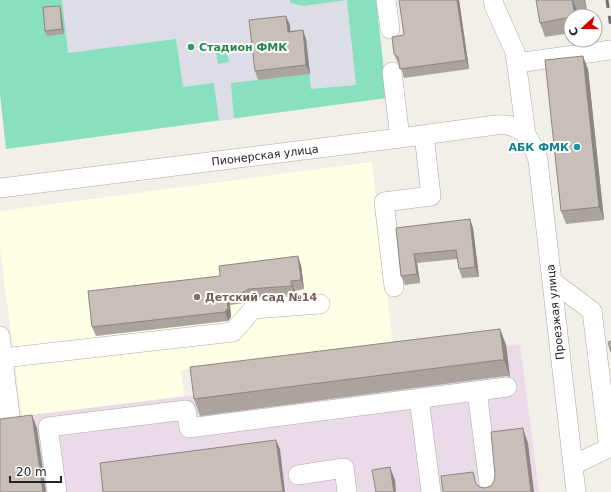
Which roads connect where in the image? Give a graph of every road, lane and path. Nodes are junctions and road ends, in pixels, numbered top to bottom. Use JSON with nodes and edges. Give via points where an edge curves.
{"nodes":[{"id":1,"x":386,"y":0,"type":"edge"},
{"id":2,"x":493,"y":0,"type":"edge"},
{"id":3,"x":390,"y":29,"type":"dead end"},
{"id":4,"x":611,"y":50,"type":"edge"},
{"id":5,"x":517,"y":63,"type":"junction"},
{"id":6,"x":392,"y":72,"type":"dead end"},
{"id":7,"x":424,"y":135,"type":"junction"},
{"id":8,"x":526,"y":135,"type":"junction"},
{"id":9,"x":400,"y":138,"type":"junction"},
{"id":10,"x":0,"y":188,"type":"edge"},
{"id":11,"x":552,"y":281,"type":"junction"},
{"id":12,"x":394,"y":287,"type":"dead end"},
{"id":13,"x":320,"y":304,"type":"dead end"},
{"id":14,"x":0,"y":336,"type":"edge"},
{"id":15,"x":3,"y":358,"type":"junction"},
{"id":16,"x":3,"y":378,"type":"edge"},
{"id":17,"x":507,"y":387,"type":"dead end"},
{"id":18,"x":477,"y":391,"type":"junction"},
{"id":19,"x":419,"y":398,"type":"junction"},
{"id":20,"x":0,"y":418,"type":"edge"},
{"id":21,"x":572,"y":465,"type":"junction"},
{"id":22,"x":298,"y":475,"type":"dead end"},
{"id":23,"x":57,"y":492,"type":"edge"},
{"id":24,"x":347,"y":492,"type":"edge"},
{"id":25,"x":431,"y":492,"type":"edge"},
{"id":26,"x":490,"y":492,"type":"edge"},
{"id":27,"x":576,"y":492,"type":"edge"}],
"edges":[{"from":1,"to":3,"type":"street"},
{"from":2,"to":5,"type":"street","via":[[516,52]]},
{"from":4,"to":5,"type":"street"},
{"from":5,"to":8,"type":"street"},
{"from":6,"to":9,"type":"street"},
{"from":7,"to":8,"type":"street","name":"Пионерская улица","via":[[507,124],[517,127]]},
{"from":7,"to":9,"type":"street","name":"Пионерская улица"},
{"from":7,"to":12,"type":"street","via":[[431,196],[384,202]]},
{"from":8,"to":11,"type":"street","name":"Проезжая улица","via":[[538,160]]},
{"from":9,"to":10,"type":"street","name":"Пионерская улица"},
{"from":11,"to":21,"type":"street","name":"Проезжая улица"},
{"from":11,"to":21,"type":"street","via":[[592,311],[610,448]]},
{"from":13,"to":15,"type":"street","via":[[253,309],[233,332]]},
{"from":14,"to":15,"type":"street"},
{"from":15,"to":16,"type":"street"},
{"from":16,"to":20,"type":"street","via":[[10,416]]},
{"from":17,"to":18,"type":"street"},
{"from":18,"to":19,"type":"street"},
{"from":18,"to":26,"type":"street"},
{"from":19,"to":23,"type":"street","via":[[189,428],[186,410],[48,426]]},
{"from":19,"to":25,"type":"street"},
{"from":21,"to":27,"type":"street","name":"Проезжая улица"},
{"from":22,"to":24,"type":"street","via":[[344,468]]}]}
